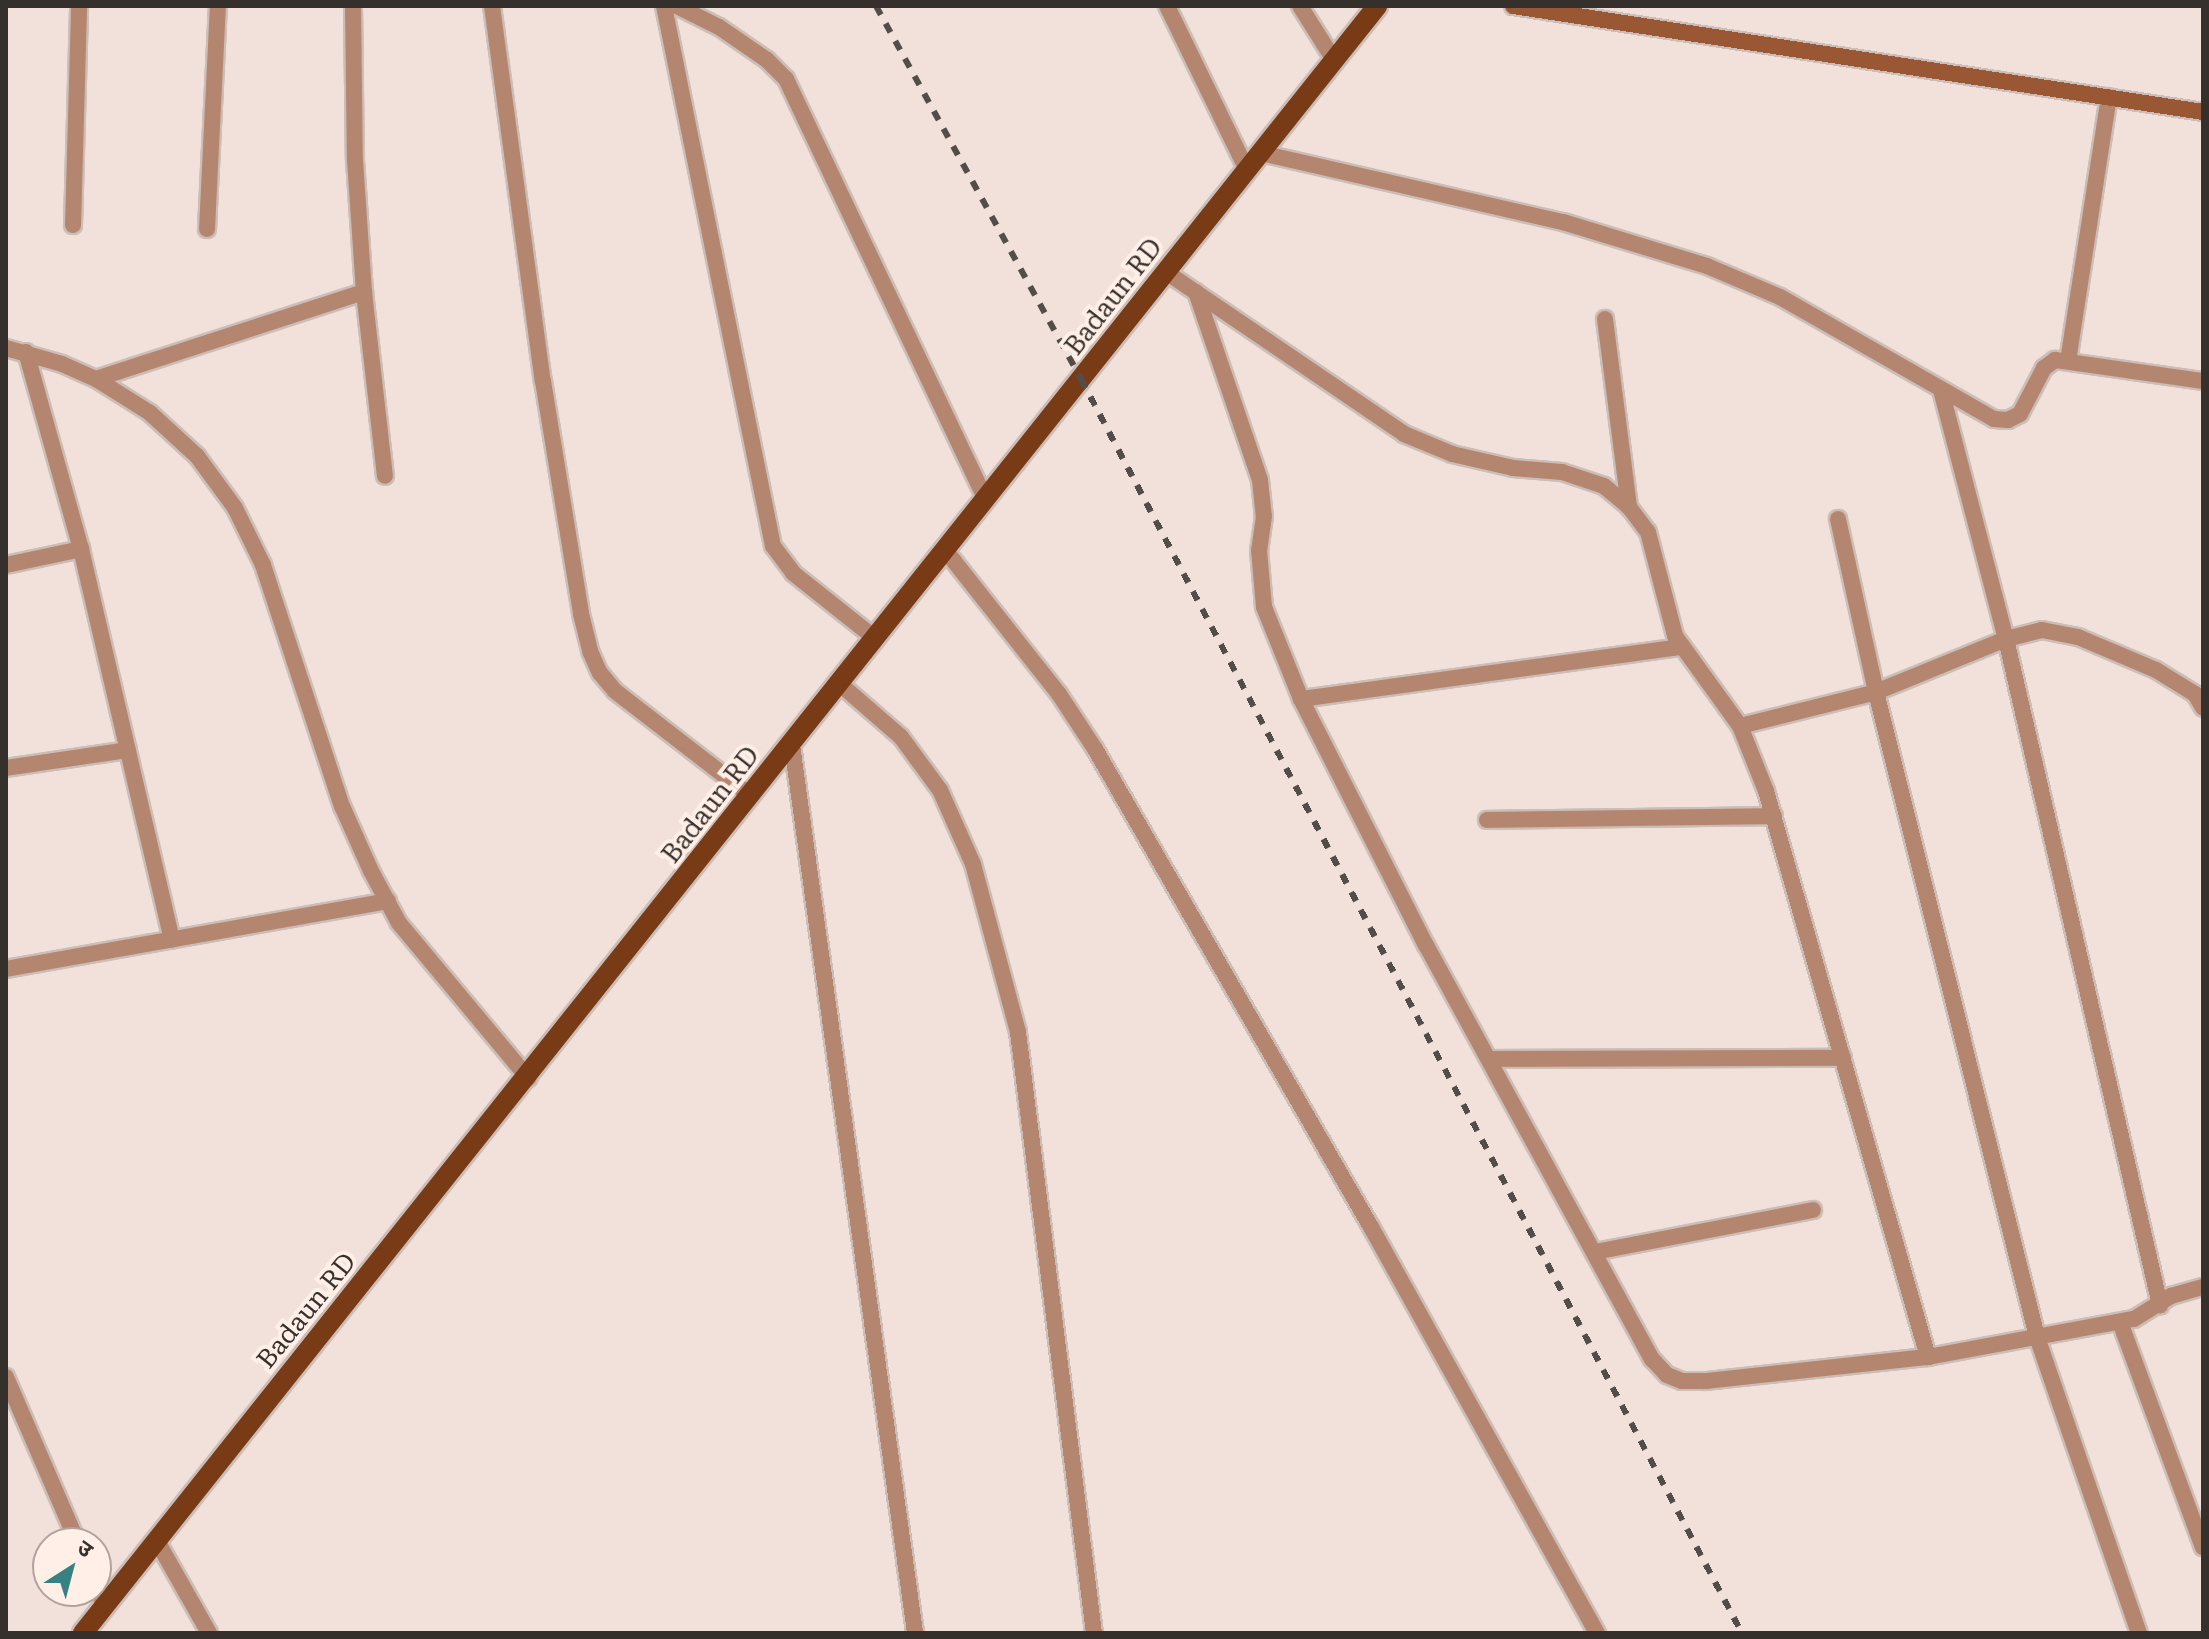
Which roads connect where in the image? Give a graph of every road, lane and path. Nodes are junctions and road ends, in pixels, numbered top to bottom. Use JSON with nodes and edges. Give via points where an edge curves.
{"nodes":[{"id":1,"x":79,"y":6,"type":"edge"},
{"id":2,"x":218,"y":6,"type":"edge"},
{"id":3,"x":353,"y":6,"type":"edge"},
{"id":4,"x":492,"y":6,"type":"edge"},
{"id":5,"x":664,"y":6,"type":"edge"},
{"id":6,"x":677,"y":6,"type":"edge"},
{"id":7,"x":1167,"y":6,"type":"edge"},
{"id":8,"x":1300,"y":6,"type":"edge"},
{"id":9,"x":1377,"y":6,"type":"edge"},
{"id":10,"x":1513,"y":6,"type":"edge"},
{"id":11,"x":1334,"y":60,"type":"junction"},
{"id":12,"x":2109,"y":97,"type":"junction"},
{"id":13,"x":2203,"y":112,"type":"edge"},
{"id":14,"x":1261,"y":153,"type":"junction"},
{"id":15,"x":1247,"y":170,"type":"junction"},
{"id":16,"x":73,"y":225,"type":"dead end"},
{"id":17,"x":207,"y":229,"type":"dead end"},
{"id":18,"x":1166,"y":272,"type":"junction"},
{"id":19,"x":364,"y":292,"type":"junction"},
{"id":20,"x":1196,"y":292,"type":"junction"},
{"id":21,"x":1605,"y":319,"type":"dead end"},
{"id":22,"x":6,"y":348,"type":"edge"},
{"id":23,"x":26,"y":352,"type":"junction"},
{"id":24,"x":2068,"y":361,"type":"junction"},
{"id":25,"x":96,"y":379,"type":"junction"},
{"id":26,"x":2203,"y":381,"type":"edge"},
{"id":27,"x":1941,"y":390,"type":"junction"},
{"id":28,"x":385,"y":476,"type":"dead end"},
{"id":29,"x":986,"y":500,"type":"junction"},
{"id":30,"x":1629,"y":507,"type":"junction"},
{"id":31,"x":1838,"y":519,"type":"dead end"},
{"id":32,"x":81,"y":549,"type":"junction"},
{"id":33,"x":946,"y":551,"type":"junction"},
{"id":34,"x":6,"y":565,"type":"edge"},
{"id":35,"x":876,"y":639,"type":"junction"},
{"id":36,"x":2006,"y":639,"type":"junction"},
{"id":37,"x":1682,"y":647,"type":"junction"},
{"id":38,"x":840,"y":684,"type":"junction"},
{"id":39,"x":1876,"y":692,"type":"junction"},
{"id":40,"x":1301,"y":699,"type":"junction"},
{"id":41,"x":2203,"y":708,"type":"edge"},
{"id":42,"x":1740,"y":726,"type":"junction"},
{"id":43,"x":792,"y":745,"type":"junction"},
{"id":44,"x":128,"y":750,"type":"junction"},
{"id":45,"x":6,"y":768,"type":"edge"},
{"id":46,"x":751,"y":796,"type":"junction"},
{"id":47,"x":1774,"y":816,"type":"junction"},
{"id":48,"x":1487,"y":820,"type":"dead end"},
{"id":49,"x":388,"y":901,"type":"junction"},
{"id":50,"x":172,"y":940,"type":"junction"},
{"id":51,"x":6,"y":969,"type":"edge"},
{"id":52,"x":1843,"y":1058,"type":"junction"},
{"id":53,"x":1489,"y":1059,"type":"junction"},
{"id":54,"x":528,"y":1078,"type":"junction"},
{"id":55,"x":1813,"y":1210,"type":"dead end"},
{"id":56,"x":1595,"y":1252,"type":"junction"},
{"id":57,"x":2203,"y":1287,"type":"edge"},
{"id":58,"x":2160,"y":1305,"type":"junction"},
{"id":59,"x":2120,"y":1322,"type":"junction"},
{"id":60,"x":2037,"y":1337,"type":"junction"},
{"id":61,"x":1928,"y":1357,"type":"junction"},
{"id":62,"x":6,"y":1377,"type":"edge"},
{"id":63,"x":71,"y":1527,"type":"edge"},
{"id":64,"x":157,"y":1541,"type":"junction"},
{"id":65,"x":2203,"y":1547,"type":"edge"},
{"id":66,"x":112,"y":1597,"type":"edge"},
{"id":67,"x":104,"y":1607,"type":"edge"},
{"id":68,"x":83,"y":1633,"type":"edge"},
{"id":69,"x":209,"y":1633,"type":"edge"},
{"id":70,"x":915,"y":1633,"type":"edge"},
{"id":71,"x":1094,"y":1633,"type":"edge"},
{"id":72,"x":1597,"y":1633,"type":"edge"},
{"id":73,"x":2139,"y":1633,"type":"edge"}],
"edges":[{"from":1,"to":16,"type":"street"},
{"from":2,"to":17,"type":"street"},
{"from":3,"to":19,"type":"street"},
{"from":4,"to":46,"type":"street","via":[[543,381],[590,651],[615,691]]},
{"from":5,"to":35,"type":"street","via":[[773,546],[793,573]]},
{"from":6,"to":29,"type":"street","via":[[719,27],[786,79]]},
{"from":7,"to":15,"type":"street"},
{"from":8,"to":11,"type":"street"},
{"from":9,"to":11,"type":"main road","name":"Badaun RD"},
{"from":10,"to":12,"type":"street"},
{"from":11,"to":14,"type":"main road","name":"Badaun RD"},
{"from":12,"to":13,"type":"street"},
{"from":12,"to":24,"type":"street"},
{"from":14,"to":15,"type":"main road","name":"Badaun RD"},
{"from":14,"to":27,"type":"street","via":[[1657,248],[1780,297]]},
{"from":15,"to":18,"type":"main road","name":"Badaun RD"},
{"from":18,"to":20,"type":"street"},
{"from":18,"to":29,"type":"main road","name":"Badaun RD"},
{"from":19,"to":25,"type":"street"},
{"from":19,"to":28,"type":"street"},
{"from":20,"to":30,"type":"street","via":[[1404,434],[1452,454],[1562,472],[1604,486]]},
{"from":20,"to":40,"type":"street","via":[[1260,480],[1264,607]]},
{"from":21,"to":30,"type":"street"},
{"from":22,"to":23,"type":"street"},
{"from":23,"to":25,"type":"street"},
{"from":23,"to":32,"type":"street"},
{"from":24,"to":26,"type":"street"},
{"from":24,"to":27,"type":"street","via":[[2055,360],[2044,368],[2020,414],[2008,420],[1994,419]]},
{"from":25,"to":49,"type":"street","via":[[162,423],[197,456],[235,508],[263,565],[342,806]]},
{"from":27,"to":36,"type":"street"},
{"from":29,"to":33,"type":"main road","name":"Badaun RD"},
{"from":30,"to":37,"type":"street","via":[[1648,532]]},
{"from":31,"to":39,"type":"street"},
{"from":32,"to":34,"type":"street"},
{"from":32,"to":44,"type":"street"},
{"from":33,"to":35,"type":"main road","name":"Badaun RD"},
{"from":33,"to":72,"type":"street","via":[[1059,694],[1095,749]]},
{"from":35,"to":38,"type":"main road","name":"Badaun RD"},
{"from":36,"to":39,"type":"street"},
{"from":36,"to":41,"type":"street","via":[[2042,630],[2078,637],[2156,670],[2195,694]]},
{"from":36,"to":58,"type":"street"},
{"from":37,"to":40,"type":"street"},
{"from":37,"to":42,"type":"street"},
{"from":38,"to":43,"type":"main road","name":"Badaun RD"},
{"from":38,"to":71,"type":"street","via":[[901,737],[940,790],[977,879],[1018,1032]]},
{"from":39,"to":42,"type":"street"},
{"from":39,"to":60,"type":"street"},
{"from":40,"to":53,"type":"street"},
{"from":42,"to":47,"type":"street"},
{"from":43,"to":46,"type":"main road","name":"Badaun RD"},
{"from":43,"to":70,"type":"street"},
{"from":44,"to":45,"type":"street"},
{"from":44,"to":50,"type":"street"},
{"from":46,"to":54,"type":"main road","name":"Badaun RD"},
{"from":47,"to":48,"type":"street"},
{"from":47,"to":52,"type":"street"},
{"from":49,"to":50,"type":"street"},
{"from":49,"to":54,"type":"street","via":[[399,923]]},
{"from":50,"to":51,"type":"street"},
{"from":52,"to":53,"type":"street"},
{"from":52,"to":61,"type":"street"},
{"from":53,"to":56,"type":"street"},
{"from":54,"to":64,"type":"main road","name":"Badaun RD"},
{"from":55,"to":56,"type":"street"},
{"from":56,"to":61,"type":"street","via":[[1652,1359],[1667,1375],[1682,1381]]},
{"from":57,"to":58,"type":"street","via":[[2190,1288]]},
{"from":58,"to":59,"type":"street"},
{"from":59,"to":60,"type":"street"},
{"from":59,"to":65,"type":"street"},
{"from":60,"to":61,"type":"street"},
{"from":60,"to":73,"type":"street"},
{"from":62,"to":63,"type":"street"},
{"from":64,"to":66,"type":"main road","name":"Badaun RD"},
{"from":64,"to":69,"type":"street"},
{"from":67,"to":68,"type":"main road","name":"Badaun RD"}]}
